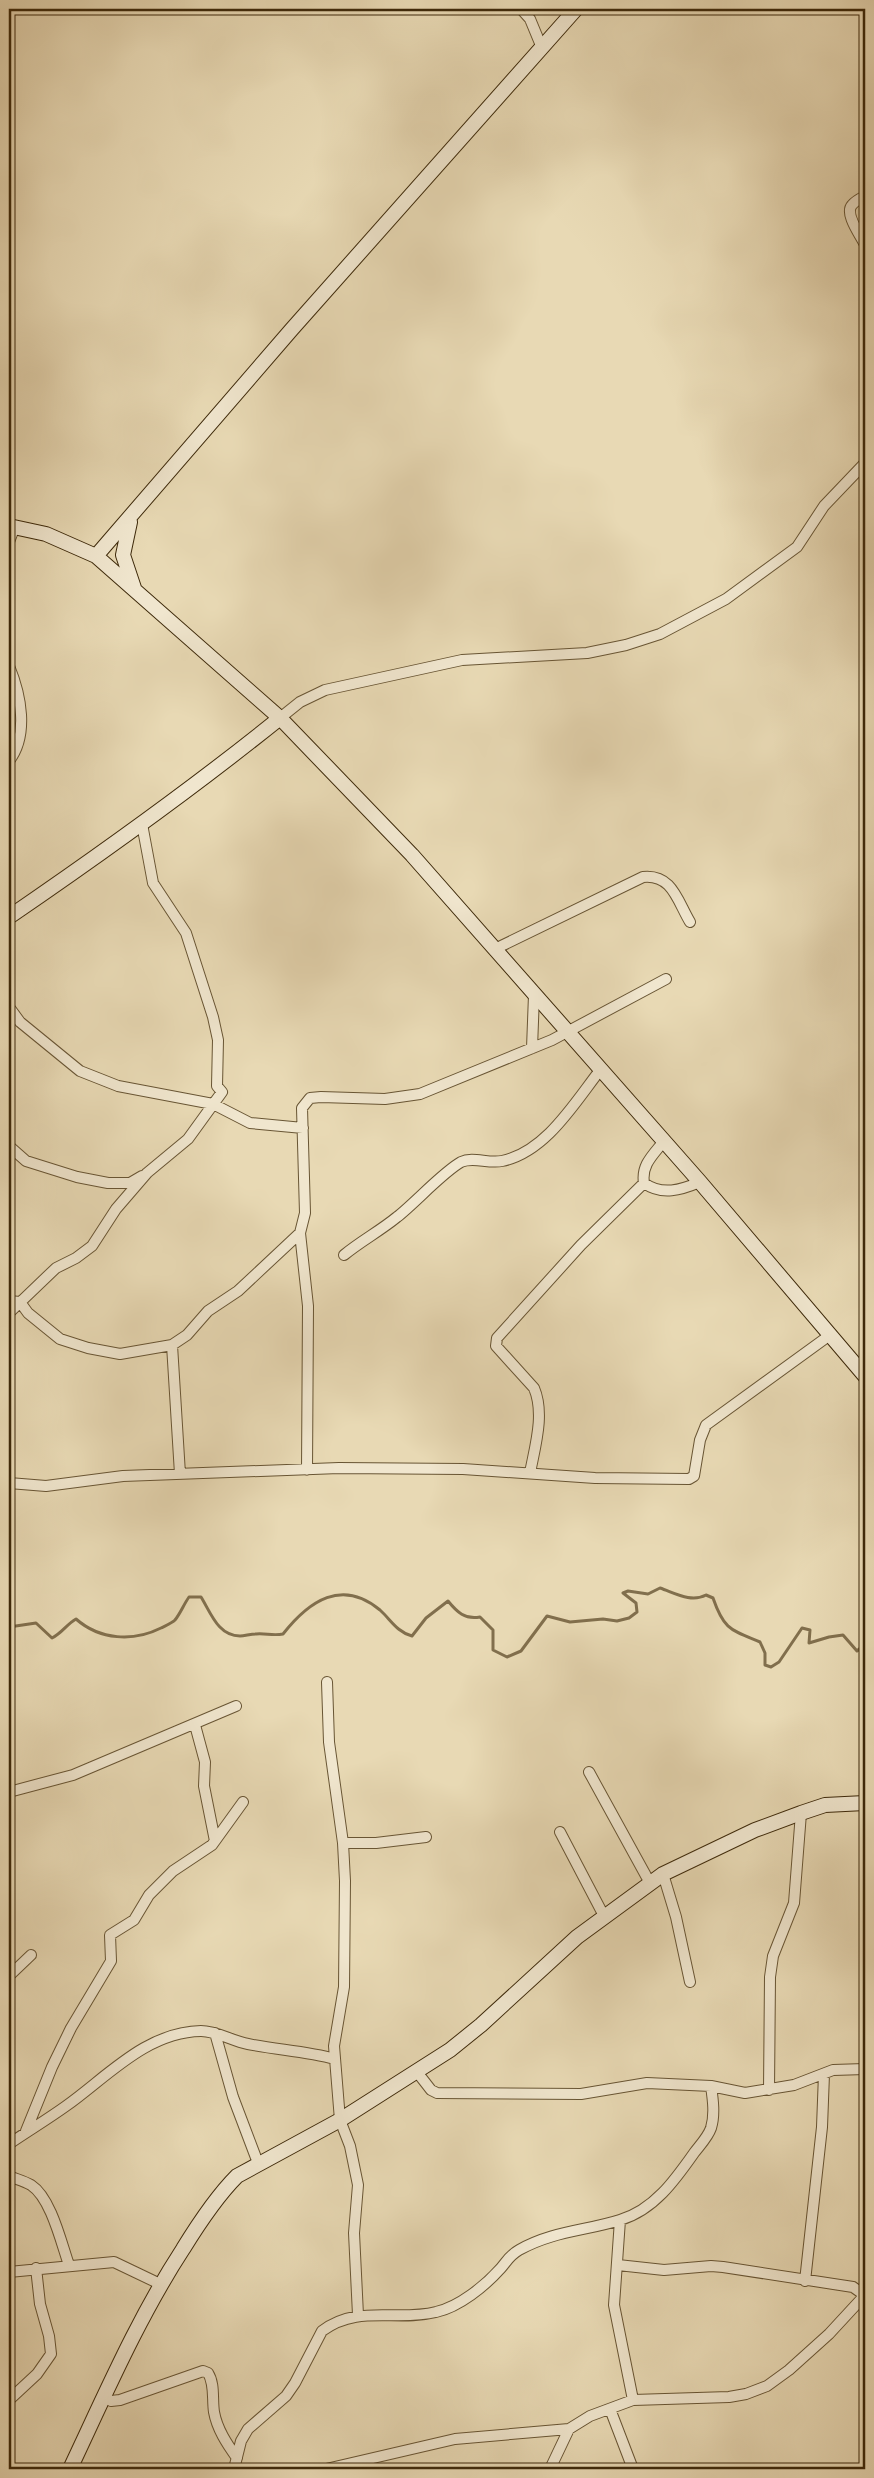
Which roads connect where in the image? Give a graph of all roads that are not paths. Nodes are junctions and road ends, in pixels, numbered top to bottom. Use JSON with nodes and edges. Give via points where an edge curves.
{"nodes":[{"id":1,"x":521,"y":9,"type":"edge"},
{"id":2,"x":576,"y":9,"type":"edge"},
{"id":3,"x":542,"y":48,"type":"junction"},
{"id":4,"x":865,"y":196,"type":"edge"},
{"id":5,"x":865,"y":245,"type":"edge"},
{"id":6,"x":865,"y":463,"type":"edge"},
{"id":7,"x":132,"y":517,"type":"junction"},
{"id":8,"x":12,"y":526,"type":"edge"},
{"id":9,"x":9,"y":542,"type":"edge"},
{"id":10,"x":96,"y":556,"type":"junction"},
{"id":11,"x":135,"y":591,"type":"junction"},
{"id":12,"x":9,"y":666,"type":"edge"},
{"id":13,"x":280,"y":718,"type":"junction"},
{"id":14,"x":9,"y":761,"type":"edge"},
{"id":15,"x":142,"y":824,"type":"junction"},
{"id":16,"x":9,"y":917,"type":"edge"},
{"id":17,"x":690,"y":922,"type":"dead end"},
{"id":18,"x":495,"y":949,"type":"junction"},
{"id":19,"x":666,"y":979,"type":"dead end"},
{"id":20,"x":534,"y":995,"type":"junction"},
{"id":21,"x":9,"y":1007,"type":"edge"},
{"id":22,"x":567,"y":1032,"type":"junction"},
{"id":23,"x":532,"y":1048,"type":"junction"},
{"id":24,"x":601,"y":1069,"type":"junction"},
{"id":25,"x":213,"y":1104,"type":"junction"},
{"id":26,"x":303,"y":1128,"type":"junction"},
{"id":27,"x":664,"y":1141,"type":"junction"},
{"id":28,"x":9,"y":1146,"type":"edge"},
{"id":29,"x":147,"y":1173,"type":"junction"},
{"id":30,"x":700,"y":1182,"type":"junction"},
{"id":31,"x":644,"y":1183,"type":"junction"},
{"id":32,"x":300,"y":1233,"type":"junction"},
{"id":33,"x":344,"y":1255,"type":"dead end"},
{"id":34,"x":9,"y":1301,"type":"edge"},
{"id":35,"x":20,"y":1302,"type":"junction"},
{"id":36,"x":9,"y":1314,"type":"edge"},
{"id":37,"x":830,"y":1335,"type":"junction"},
{"id":38,"x":172,"y":1345,"type":"junction"},
{"id":39,"x":865,"y":1376,"type":"edge"},
{"id":40,"x":307,"y":1470,"type":"junction"},
{"id":41,"x":530,"y":1473,"type":"junction"},
{"id":42,"x":180,"y":1474,"type":"junction"},
{"id":43,"x":9,"y":1483,"type":"edge"},
{"id":44,"x":327,"y":1682,"type":"dead end"},
{"id":45,"x":236,"y":1706,"type":"dead end"},
{"id":46,"x":195,"y":1725,"type":"junction"},
{"id":47,"x":589,"y":1772,"type":"dead end"},
{"id":48,"x":9,"y":1792,"type":"edge"},
{"id":49,"x":242,"y":1802,"type":"dead end"},
{"id":50,"x":865,"y":1803,"type":"edge"},
{"id":51,"x":801,"y":1813,"type":"junction"},
{"id":52,"x":560,"y":1832,"type":"dead end"},
{"id":53,"x":426,"y":1837,"type":"dead end"},
{"id":54,"x":215,"y":1841,"type":"junction"},
{"id":55,"x":343,"y":1843,"type":"junction"},
{"id":56,"x":663,"y":1874,"type":"junction"},
{"id":57,"x":650,"y":1883,"type":"junction"},
{"id":58,"x":604,"y":1916,"type":"junction"},
{"id":59,"x":31,"y":1955,"type":"dead end"},
{"id":60,"x":9,"y":1976,"type":"edge"},
{"id":61,"x":690,"y":1982,"type":"dead end"},
{"id":62,"x":215,"y":2033,"type":"junction"},
{"id":63,"x":335,"y":2059,"type":"junction"},
{"id":64,"x":865,"y":2069,"type":"edge"},
{"id":65,"x":417,"y":2072,"type":"junction"},
{"id":66,"x":824,"y":2074,"type":"junction"},
{"id":67,"x":711,"y":2086,"type":"junction"},
{"id":68,"x":769,"y":2090,"type":"junction"},
{"id":69,"x":340,"y":2120,"type":"junction"},
{"id":70,"x":26,"y":2131,"type":"junction"},
{"id":71,"x":9,"y":2144,"type":"edge"},
{"id":72,"x":258,"y":2163,"type":"junction"},
{"id":73,"x":9,"y":2176,"type":"edge"},
{"id":74,"x":620,"y":2220,"type":"junction"},
{"id":75,"x":69,"y":2265,"type":"junction"},
{"id":76,"x":618,"y":2265,"type":"junction"},
{"id":77,"x":36,"y":2268,"type":"junction"},
{"id":78,"x":9,"y":2272,"type":"edge"},
{"id":79,"x":805,"y":2281,"type":"junction"},
{"id":80,"x":160,"y":2284,"type":"junction"},
{"id":81,"x":865,"y":2297,"type":"edge"},
{"id":82,"x":358,"y":2315,"type":"junction"},
{"id":83,"x":103,"y":2397,"type":"junction"},
{"id":84,"x":9,"y":2400,"type":"edge"},
{"id":85,"x":633,"y":2400,"type":"junction"},
{"id":86,"x":610,"y":2408,"type":"junction"},
{"id":87,"x":568,"y":2429,"type":"junction"},
{"id":88,"x":237,"y":2458,"type":"junction"},
{"id":89,"x":70,"y":2469,"type":"edge"},
{"id":90,"x":234,"y":2469,"type":"edge"},
{"id":91,"x":326,"y":2469,"type":"edge"},
{"id":92,"x":550,"y":2469,"type":"edge"},
{"id":93,"x":633,"y":2469,"type":"edge"}],
"edges":[{"from":1,"to":3,"type":"street","via":[[530,19]]},
{"from":2,"to":3,"type":"street"},
{"from":3,"to":7,"type":"street","via":[[292,329]]},
{"from":4,"to":5,"type":"street","via":[[852,204],[850,216]]},
{"from":6,"to":13,"type":"street","via":[[824,506],[797,547],[726,599],[660,634],[587,653],[462,660],[325,690],[300,702]]},
{"from":7,"to":10,"type":"street"},
{"from":7,"to":11,"type":"street","via":[[123,555]]},
{"from":8,"to":9,"type":"street"},
{"from":8,"to":10,"type":"street","via":[[46,534]]},
{"from":10,"to":11,"type":"street"},
{"from":11,"to":13,"type":"street"},
{"from":12,"to":14,"type":"street","via":[[21,708],[20,735],[16,752]]},
{"from":13,"to":15,"type":"street"},
{"from":13,"to":18,"type":"street","via":[[412,855]]},
{"from":15,"to":16,"type":"street"},
{"from":15,"to":25,"type":"street","via":[[152,883],[186,934],[213,1017],[218,1040],[217,1086],[222,1092]]},
{"from":17,"to":18,"type":"street","via":[[667,882],[656,876],[643,877]]},
{"from":18,"to":20,"type":"street"},
{"from":19,"to":22,"type":"street"},
{"from":20,"to":22,"type":"street"},
{"from":20,"to":23,"type":"street"},
{"from":21,"to":25,"type":"street","via":[[20,1022],[80,1071],[118,1086]]},
{"from":22,"to":23,"type":"street"},
{"from":22,"to":24,"type":"street"},
{"from":23,"to":26,"type":"street","via":[[412,1096],[310,1098],[302,1108]]},
{"from":24,"to":27,"type":"street"},
{"from":24,"to":33,"type":"street","via":[[532,1149],[501,1162],[472,1160],[459,1163],[396,1218]]},
{"from":25,"to":26,"type":"street","via":[[250,1123]]},
{"from":25,"to":29,"type":"street","via":[[188,1139]]},
{"from":26,"to":32,"type":"street","via":[[306,1213]]},
{"from":27,"to":30,"type":"street"},
{"from":27,"to":31,"type":"street","via":[[642,1173]]},
{"from":28,"to":29,"type":"street","via":[[26,1161],[77,1177],[108,1183],[130,1182]]},
{"from":29,"to":35,"type":"street","via":[[116,1209],[92,1246],[56,1268]]},
{"from":30,"to":31,"type":"street","via":[[671,1192],[654,1190]]},
{"from":30,"to":37,"type":"street"},
{"from":31,"to":41,"type":"street","via":[[581,1245],[497,1338],[496,1346],[534,1388],[538,1397],[538,1429]]},
{"from":32,"to":38,"type":"street","via":[[238,1291],[208,1311],[187,1335]]},
{"from":32,"to":40,"type":"street","via":[[308,1306]]},
{"from":34,"to":35,"type":"street"},
{"from":35,"to":36,"type":"street"},
{"from":35,"to":38,"type":"street","via":[[28,1313],[60,1339],[79,1346],[120,1354]]},
{"from":37,"to":39,"type":"street"},
{"from":37,"to":41,"type":"street","via":[[706,1425],[694,1476],[688,1479],[595,1478]]},
{"from":38,"to":42,"type":"street"},
{"from":40,"to":41,"type":"street","via":[[411,1468]]},
{"from":40,"to":42,"type":"street"},
{"from":42,"to":43,"type":"street","via":[[123,1476],[46,1486]]},
{"from":44,"to":55,"type":"street","via":[[329,1742]]},
{"from":45,"to":46,"type":"street"},
{"from":46,"to":48,"type":"street","via":[[73,1775]]},
{"from":46,"to":54,"type":"street","via":[[205,1762],[204,1786]]},
{"from":47,"to":57,"type":"street"},
{"from":49,"to":54,"type":"street"},
{"from":50,"to":51,"type":"street","via":[[825,1805]]},
{"from":51,"to":56,"type":"street","via":[[755,1830]]},
{"from":51,"to":68,"type":"street","via":[[794,1903],[773,1956],[770,1977]]},
{"from":52,"to":58,"type":"street"},
{"from":53,"to":55,"type":"street"},
{"from":54,"to":70,"type":"street","via":[[209,1849],[173,1871],[149,1895],[134,1920],[110,1935],[111,1961],[71,2028]]},
{"from":55,"to":63,"type":"street","via":[[344,1987],[334,2046]]},
{"from":56,"to":57,"type":"street"},
{"from":56,"to":61,"type":"street"},
{"from":57,"to":58,"type":"street"},
{"from":58,"to":65,"type":"street","via":[[481,2025]]},
{"from":59,"to":60,"type":"street"},
{"from":62,"to":63,"type":"street","via":[[248,2044]]},
{"from":62,"to":70,"type":"street","via":[[201,2031],[152,2044]]},
{"from":62,"to":72,"type":"street","via":[[233,2097]]},
{"from":63,"to":69,"type":"street"},
{"from":64,"to":66,"type":"street","via":[[843,2068]]},
{"from":65,"to":67,"type":"street","via":[[437,2093],[581,2094],[647,2083]]},
{"from":65,"to":69,"type":"street"},
{"from":66,"to":68,"type":"street"},
{"from":66,"to":79,"type":"street","via":[[822,2127]]},
{"from":67,"to":68,"type":"street","via":[[745,2093]]},
{"from":67,"to":74,"type":"street","via":[[713,2118],[706,2137],[655,2201]]},
{"from":69,"to":72,"type":"street"},
{"from":69,"to":82,"type":"street","via":[[350,2146],[358,2185],[354,2233]]},
{"from":70,"to":71,"type":"street"},
{"from":72,"to":80,"type":"street","via":[[225,2188]]},
{"from":73,"to":75,"type":"street","via":[[32,2186],[42,2196]]},
{"from":74,"to":76,"type":"street"},
{"from":74,"to":82,"type":"street","via":[[536,2240],[515,2252],[480,2288],[451,2307],[436,2312],[393,2316]]},
{"from":75,"to":77,"type":"street"},
{"from":75,"to":80,"type":"street","via":[[114,2262]]},
{"from":76,"to":79,"type":"street","via":[[664,2270],[711,2266]]},
{"from":76,"to":85,"type":"street","via":[[614,2304]]},
{"from":77,"to":78,"type":"street"},
{"from":77,"to":84,"type":"street","via":[[51,2354],[37,2374]]},
{"from":79,"to":81,"type":"street","via":[[853,2287]]},
{"from":80,"to":83,"type":"street"},
{"from":81,"to":85,"type":"street","via":[[830,2334],[767,2386],[730,2397]]},
{"from":82,"to":88,"type":"street","via":[[322,2330],[290,2390],[248,2429]]},
{"from":83,"to":88,"type":"street","via":[[111,2401],[120,2400],[208,2372],[212,2378],[214,2412],[221,2432]]},
{"from":83,"to":89,"type":"street"},
{"from":85,"to":86,"type":"street"},
{"from":86,"to":87,"type":"street"},
{"from":86,"to":93,"type":"street"},
{"from":87,"to":91,"type":"street","via":[[455,2439]]},
{"from":87,"to":92,"type":"street"},
{"from":88,"to":90,"type":"street"}]}
